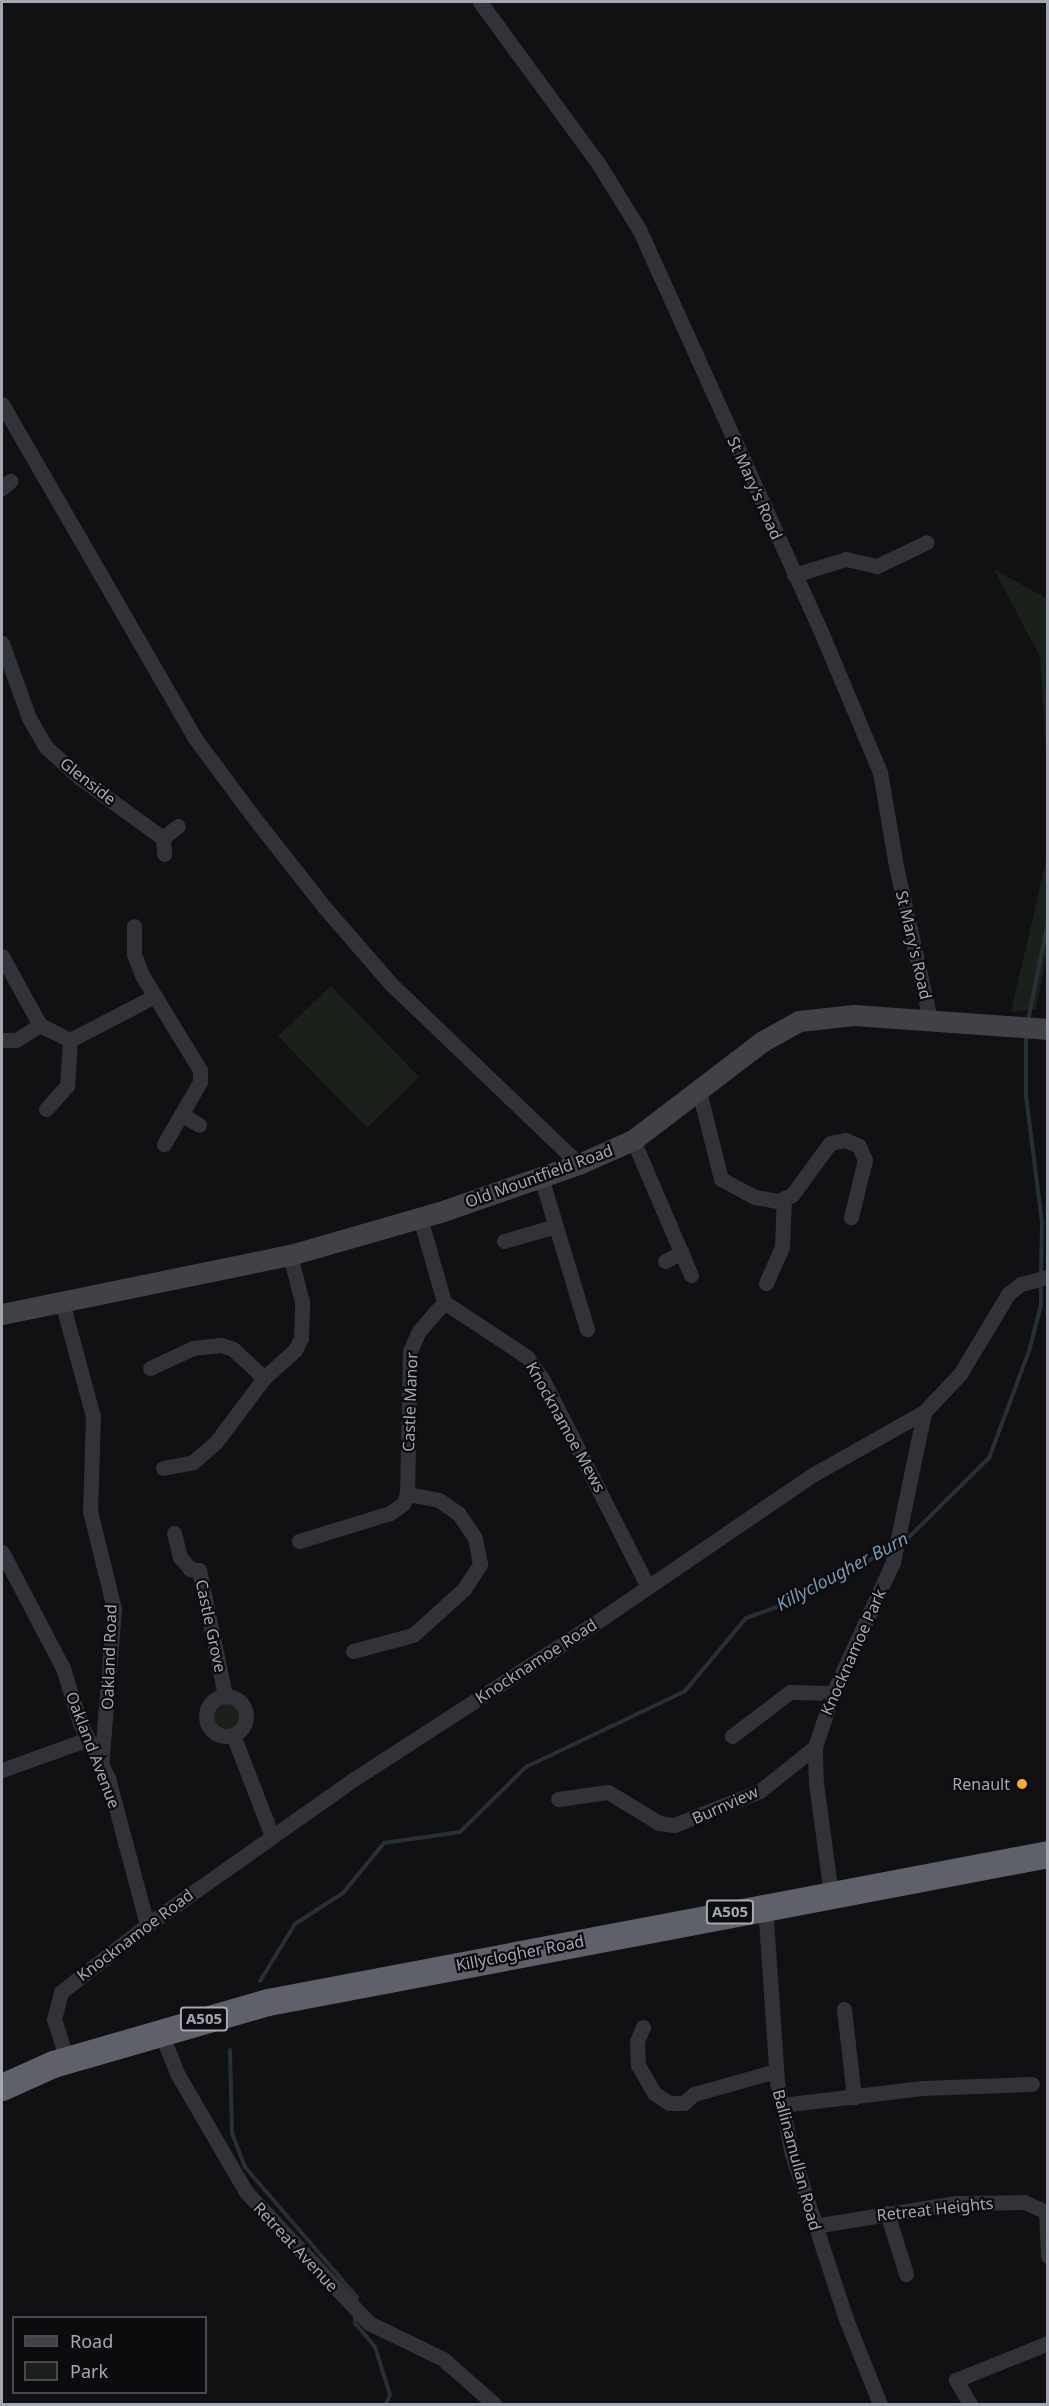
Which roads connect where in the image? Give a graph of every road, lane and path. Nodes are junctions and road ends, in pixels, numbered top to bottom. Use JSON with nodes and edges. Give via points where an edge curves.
{"nodes":[{"id":1,"x":480,"y":2,"type":"edge"},
{"id":2,"x":2,"y":404,"type":"edge"},
{"id":3,"x":927,"y":542,"type":"dead end"},
{"id":4,"x":794,"y":575,"type":"junction"},
{"id":5,"x":2,"y":643,"type":"edge"},
{"id":6,"x":178,"y":826,"type":"dead end"},
{"id":7,"x":163,"y":838,"type":"junction"},
{"id":8,"x":164,"y":854,"type":"dead end"},
{"id":9,"x":134,"y":926,"type":"dead end"},
{"id":10,"x":2,"y":956,"type":"edge"},
{"id":11,"x":153,"y":997,"type":"junction"},
{"id":12,"x":930,"y":1019,"type":"junction"},
{"id":13,"x":40,"y":1025,"type":"junction"},
{"id":14,"x":1034,"y":1027,"type":"edge"},
{"id":15,"x":2,"y":1040,"type":"edge"},
{"id":16,"x":70,"y":1040,"type":"junction"},
{"id":17,"x":699,"y":1091,"type":"junction"},
{"id":18,"x":46,"y":1109,"type":"dead end"},
{"id":19,"x":181,"y":1114,"type":"junction"},
{"id":20,"x":199,"y":1125,"type":"dead end"},
{"id":21,"x":633,"y":1140,"type":"junction"},
{"id":22,"x":164,"y":1144,"type":"dead end"},
{"id":23,"x":579,"y":1164,"type":"junction"},
{"id":24,"x":541,"y":1177,"type":"junction"},
{"id":25,"x":784,"y":1198,"type":"junction"},
{"id":26,"x":850,"y":1217,"type":"dead end"},
{"id":27,"x":420,"y":1218,"type":"junction"},
{"id":28,"x":556,"y":1226,"type":"junction"},
{"id":29,"x":504,"y":1241,"type":"dead end"},
{"id":30,"x":682,"y":1252,"type":"junction"},
{"id":31,"x":290,"y":1255,"type":"junction"},
{"id":32,"x":665,"y":1261,"type":"dead end"},
{"id":33,"x":691,"y":1275,"type":"dead end"},
{"id":34,"x":1041,"y":1278,"type":"edge"},
{"id":35,"x":766,"y":1282,"type":"dead end"},
{"id":36,"x":62,"y":1302,"type":"junction"},
{"id":37,"x":444,"y":1302,"type":"junction"},
{"id":38,"x":2,"y":1314,"type":"edge"},
{"id":39,"x":587,"y":1329,"type":"dead end"},
{"id":40,"x":150,"y":1368,"type":"dead end"},
{"id":41,"x":264,"y":1378,"type":"junction"},
{"id":42,"x":924,"y":1412,"type":"junction"},
{"id":43,"x":163,"y":1468,"type":"dead end"},
{"id":44,"x":407,"y":1494,"type":"junction"},
{"id":45,"x":174,"y":1533,"type":"dead end"},
{"id":46,"x":298,"y":1541,"type":"dead end"},
{"id":47,"x":2,"y":1552,"type":"edge"},
{"id":48,"x":648,"y":1587,"type":"junction"},
{"id":49,"x":353,"y":1651,"type":"dead end"},
{"id":50,"x":833,"y":1693,"type":"junction"},
{"id":51,"x":225,"y":1696,"type":"junction"},
{"id":52,"x":233,"y":1735,"type":"junction"},
{"id":53,"x":732,"y":1736,"type":"dead end"},
{"id":54,"x":88,"y":1739,"type":"junction"},
{"id":55,"x":815,"y":1747,"type":"junction"},
{"id":56,"x":101,"y":1766,"type":"junction"},
{"id":57,"x":2,"y":1770,"type":"edge"},
{"id":58,"x":558,"y":1799,"type":"dead end"},
{"id":59,"x":272,"y":1836,"type":"junction"},
{"id":60,"x":1047,"y":1854,"type":"edge"},
{"id":61,"x":831,"y":1894,"type":"junction"},
{"id":62,"x":765,"y":1905,"type":"junction"},
{"id":63,"x":147,"y":1925,"type":"junction"},
{"id":64,"x":844,"y":2009,"type":"dead end"},
{"id":65,"x":643,"y":2027,"type":"dead end"},
{"id":66,"x":160,"y":2031,"type":"junction"},
{"id":67,"x":67,"y":2060,"type":"junction"},
{"id":68,"x":776,"y":2071,"type":"junction"},
{"id":69,"x":1032,"y":2084,"type":"dead end"},
{"id":70,"x":2,"y":2087,"type":"edge"},
{"id":71,"x":854,"y":2097,"type":"junction"},
{"id":72,"x":782,"y":2105,"type":"junction"},
{"id":73,"x":887,"y":2213,"type":"junction"},
{"id":74,"x":814,"y":2226,"type":"junction"},
{"id":75,"x":1047,"y":2256,"type":"edge"},
{"id":76,"x":906,"y":2274,"type":"dead end"},
{"id":77,"x":1047,"y":2343,"type":"edge"},
{"id":78,"x":494,"y":2404,"type":"edge"},
{"id":79,"x":880,"y":2404,"type":"edge"},
{"id":80,"x":970,"y":2404,"type":"edge"}],
"edges":[{"from":1,"to":4,"type":"street","name":"St Mary's Road","via":[[598,163],[640,231]]},
{"from":2,"to":23,"type":"street","via":[[194,737],[255,819],[392,984]]},
{"from":3,"to":4,"type":"street","via":[[877,566],[846,559]]},
{"from":4,"to":12,"type":"street","name":"St Mary's Road","via":[[880,772]]},
{"from":5,"to":7,"type":"street","name":"Glenside","via":[[29,717],[46,747],[80,778]]},
{"from":6,"to":7,"type":"street"},
{"from":7,"to":8,"type":"street"},
{"from":9,"to":11,"type":"street","via":[[134,954]]},
{"from":10,"to":13,"type":"street"},
{"from":11,"to":16,"type":"street"},
{"from":11,"to":19,"type":"street","via":[[200,1070],[200,1082]]},
{"from":12,"to":14,"type":"street","name":"Old Mountfield Road"},
{"from":12,"to":17,"type":"street","name":"Old Mountfield Road","via":[[854,1015],[799,1021],[763,1041]]},
{"from":13,"to":15,"type":"street","via":[[16,1040]]},
{"from":13,"to":16,"type":"street"},
{"from":16,"to":18,"type":"street","via":[[67,1086]]},
{"from":17,"to":21,"type":"street","name":"Old Mountfield Road"},
{"from":17,"to":25,"type":"street","via":[[721,1179],[755,1197]]},
{"from":19,"to":20,"type":"street"},
{"from":19,"to":22,"type":"street"},
{"from":21,"to":23,"type":"street","name":"Old Mountfield Road"},
{"from":21,"to":30,"type":"street"},
{"from":23,"to":24,"type":"street","name":"Old Mountfield Road"},
{"from":24,"to":27,"type":"street","name":"Old Mountfield Road"},
{"from":24,"to":28,"type":"street"},
{"from":25,"to":26,"type":"street","via":[[792,1195],[830,1143],[845,1140],[859,1146],[865,1160]]},
{"from":25,"to":35,"type":"street","via":[[782,1247]]},
{"from":27,"to":31,"type":"street","name":"Old Mountfield Road"},
{"from":27,"to":37,"type":"street"},
{"from":28,"to":29,"type":"street"},
{"from":28,"to":39,"type":"street"},
{"from":30,"to":32,"type":"street"},
{"from":30,"to":33,"type":"street"},
{"from":31,"to":36,"type":"street","name":"Old Mountfield Road"},
{"from":31,"to":41,"type":"street","via":[[302,1302],[301,1338],[295,1350]]},
{"from":34,"to":42,"type":"street","name":"Knocknamoe Road","via":[[1008,1294],[960,1374]]},
{"from":36,"to":38,"type":"street","name":"Old Mountfield Road"},
{"from":36,"to":56,"type":"street","name":"Oakland Road","via":[[93,1416],[90,1510],[114,1609]]},
{"from":37,"to":44,"type":"street","name":"Castle Manor","via":[[418,1331],[410,1351]]},
{"from":37,"to":48,"type":"street","name":"Knocknamoe Mews","via":[[527,1357],[543,1380]]},
{"from":40,"to":41,"type":"street","via":[[193,1348],[221,1345],[233,1349]]},
{"from":41,"to":43,"type":"street","via":[[216,1442],[193,1462]]},
{"from":42,"to":48,"type":"street","name":"Knocknamoe Road","via":[[814,1474]]},
{"from":42,"to":50,"type":"street","name":"Knocknamoe Park","via":[[894,1555],[855,1651]]},
{"from":44,"to":46,"type":"street","via":[[403,1504],[390,1513]]},
{"from":44,"to":49,"type":"street","via":[[439,1500],[459,1514],[475,1538],[480,1564],[464,1589],[413,1635]]},
{"from":45,"to":51,"type":"street","name":"Castle Grove","via":[[180,1557],[190,1569],[199,1570]]},
{"from":47,"to":54,"type":"street","name":"Oakland Avenue","via":[[63,1668]]},
{"from":48,"to":59,"type":"street","name":"Knocknamoe Road"},
{"from":50,"to":53,"type":"street","via":[[790,1692]]},
{"from":50,"to":55,"type":"street","name":"Knocknamoe Park"},
{"from":51,"to":52,"type":"street","via":[[240,1702],[246,1716],[240,1731]]},
{"from":51,"to":52,"type":"street","via":[[208,1705],[206,1715],[214,1732]]},
{"from":52,"to":59,"type":"street"},
{"from":54,"to":56,"type":"street","name":"Oakland Avenue"},
{"from":54,"to":57,"type":"street"},
{"from":55,"to":58,"type":"street","name":"Burnview","via":[[760,1791],[674,1825],[660,1823],[608,1792]]},
{"from":55,"to":61,"type":"street","name":"Knocknamoe Park"},
{"from":56,"to":63,"type":"street","name":"Oakland Avenue","via":[[131,1856]]},
{"from":59,"to":63,"type":"street","name":"Knocknamoe Road"},
{"from":60,"to":61,"type":"highway","name":"Killyclogher Road","number":"A505"},
{"from":61,"to":62,"type":"highway","name":"Killyclogher Road","number":"A505"},
{"from":62,"to":66,"type":"highway","name":"Killyclogher Road","number":"A505","via":[[268,2002]]},
{"from":62,"to":68,"type":"street","name":"Ballinamullan Road"},
{"from":63,"to":67,"type":"street","name":"Knocknamoe Road","via":[[61,1992],[54,2019]]},
{"from":64,"to":71,"type":"street"},
{"from":65,"to":68,"type":"street","via":[[637,2041],[638,2065],[654,2093],[669,2103],[684,2103],[694,2094]]},
{"from":66,"to":67,"type":"highway","name":"Killyclogher Road","number":"A505"},
{"from":66,"to":78,"type":"street","name":"Retreat Avenue","via":[[178,2075],[246,2192],[369,2323],[443,2359]]},
{"from":67,"to":70,"type":"highway","name":"Killyclogher Road","number":"A505"},
{"from":68,"to":72,"type":"street","name":"Ballinamullan Road"},
{"from":69,"to":71,"type":"street","via":[[922,2088]]},
{"from":71,"to":72,"type":"street"},
{"from":72,"to":74,"type":"street","name":"Ballinamullan Road"},
{"from":73,"to":74,"type":"street","name":"Retreat Heights"},
{"from":73,"to":75,"type":"street","name":"Retreat Heights","via":[[956,2203],[1024,2202],[1046,2212]]},
{"from":73,"to":76,"type":"street"},
{"from":74,"to":79,"type":"street","name":"Ballinamullan Road"},
{"from":77,"to":80,"type":"street","via":[[956,2380]]}]}
